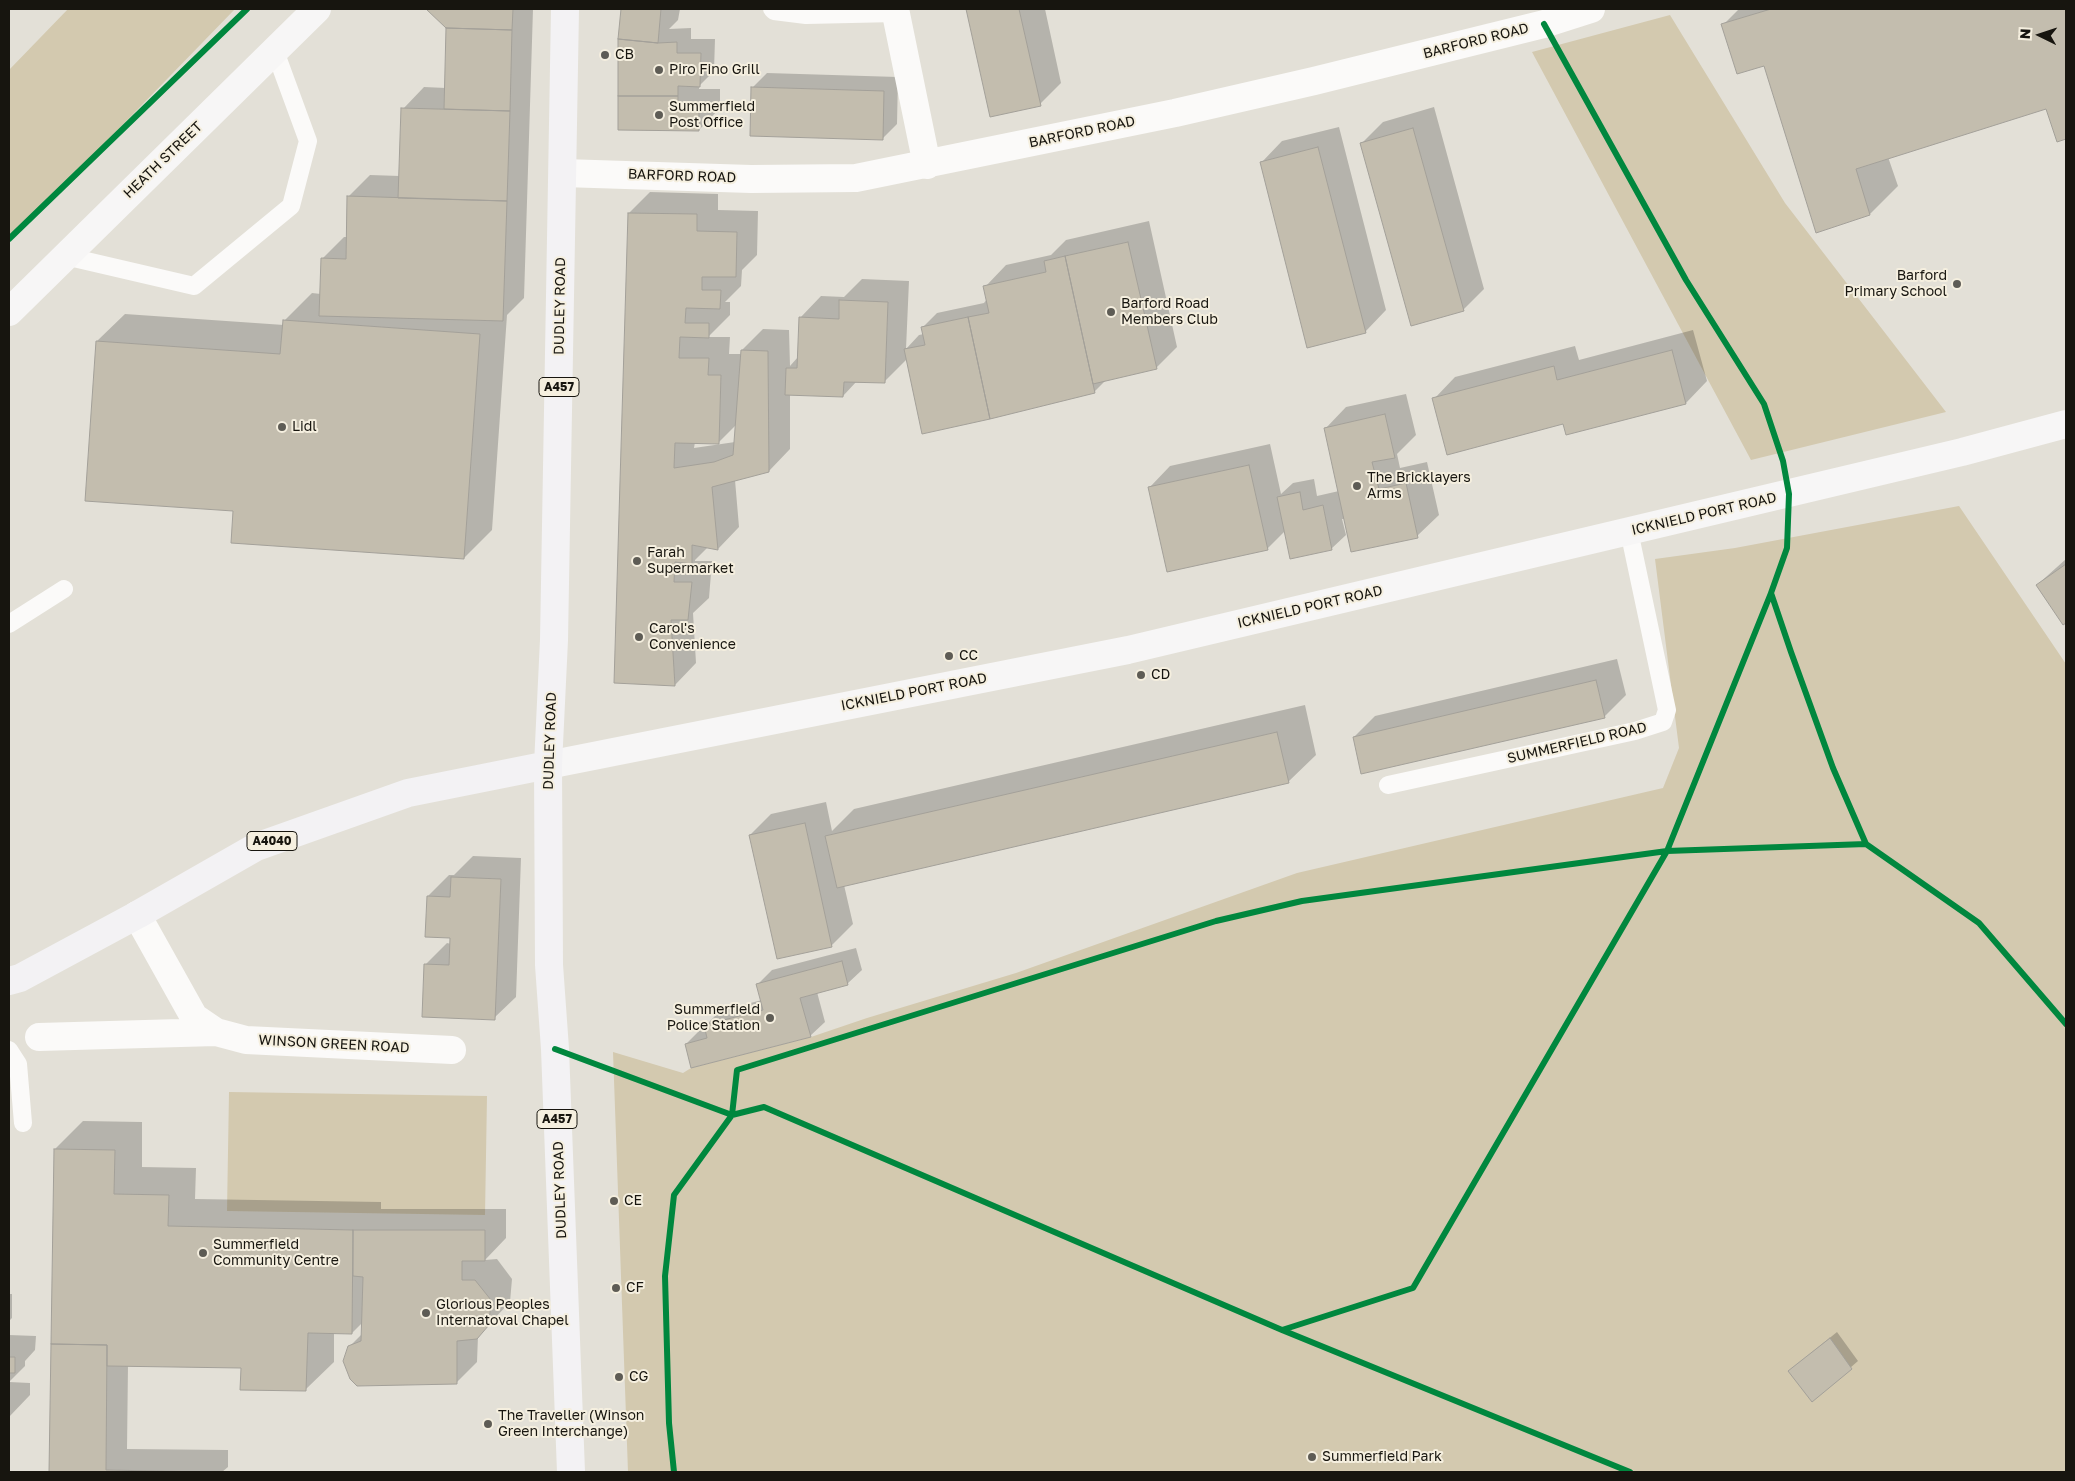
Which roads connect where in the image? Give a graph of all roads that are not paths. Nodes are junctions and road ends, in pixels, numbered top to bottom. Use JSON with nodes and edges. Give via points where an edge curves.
{"nodes":[{"id":1,"x":317,"y":9,"type":"edge"},
{"id":2,"x":565,"y":9,"type":"edge"},
{"id":3,"x":772,"y":9,"type":"edge"},
{"id":4,"x":1591,"y":9,"type":"edge"},
{"id":5,"x":895,"y":11,"type":"edge"},
{"id":6,"x":275,"y":51,"type":"junction"},
{"id":7,"x":927,"y":165,"type":"junction"},
{"id":8,"x":562,"y":172,"type":"junction"},
{"id":9,"x":65,"y":256,"type":"junction"},
{"id":10,"x":9,"y":312,"type":"edge"},
{"id":11,"x":2066,"y":424,"type":"edge"},
{"id":12,"x":1629,"y":531,"type":"junction"},
{"id":13,"x":64,"y":589,"type":"dead end"},
{"id":14,"x":9,"y":624,"type":"edge"},
{"id":15,"x":548,"y":765,"type":"junction"},
{"id":16,"x":1388,"y":785,"type":"dead end"},
{"id":17,"x":137,"y":915,"type":"junction"},
{"id":18,"x":9,"y":981,"type":"edge"},
{"id":19,"x":216,"y":1032,"type":"junction"},
{"id":20,"x":39,"y":1037,"type":"dead end"},
{"id":21,"x":9,"y":1050,"type":"edge"},
{"id":22,"x":452,"y":1050,"type":"dead end"},
{"id":23,"x":23,"y":1123,"type":"dead end"},
{"id":24,"x":571,"y":1472,"type":"edge"}],
"edges":[{"from":1,"to":6,"type":"main road","name":"HEATH STREET"},
{"from":2,"to":8,"type":"main road","name":"DUDLEY ROAD","number":"A457"},
{"from":3,"to":5,"type":"lane","via":[[806,15]]},
{"from":4,"to":7,"type":"street","name":"BARFORD ROAD","via":[[1544,24],[1314,81]]},
{"from":5,"to":7,"type":"street"},
{"from":6,"to":9,"type":"main road","name":"HEATH STREET"},
{"from":6,"to":9,"type":"lane","via":[[308,141],[291,206],[194,286]]},
{"from":7,"to":8,"type":"street","name":"BARFORD ROAD","via":[[856,178],[751,179]]},
{"from":8,"to":15,"type":"main road","name":"DUDLEY ROAD","number":"A457","via":[[554,640]]},
{"from":9,"to":10,"type":"main road","name":"HEATH STREET"},
{"from":11,"to":12,"type":"main road","name":"ICKNIELD PORT ROAD"},
{"from":12,"to":15,"type":"main road","name":"ICKNIELD PORT ROAD","via":[[1128,650]]},
{"from":12,"to":16,"type":"lane","name":"SUMMERFIELD ROAD","via":[[1667,710],[1663,722],[1635,731]]},
{"from":13,"to":14,"type":"lane"},
{"from":15,"to":17,"type":"main road","number":"A4040","via":[[408,793],[256,847]]},
{"from":15,"to":24,"type":"main road","name":"DUDLEY ROAD","number":"A457","via":[[549,965]]},
{"from":17,"to":18,"type":"main road","number":"A4040"},
{"from":17,"to":19,"type":"street","name":"WINSON GREEN ROAD","via":[[194,1016]]},
{"from":19,"to":20,"type":"street","name":"WINSON GREEN ROAD"},
{"from":19,"to":22,"type":"street","name":"WINSON GREEN ROAD","via":[[246,1040]]},
{"from":21,"to":23,"type":"lane","via":[[18,1064]]}]}
